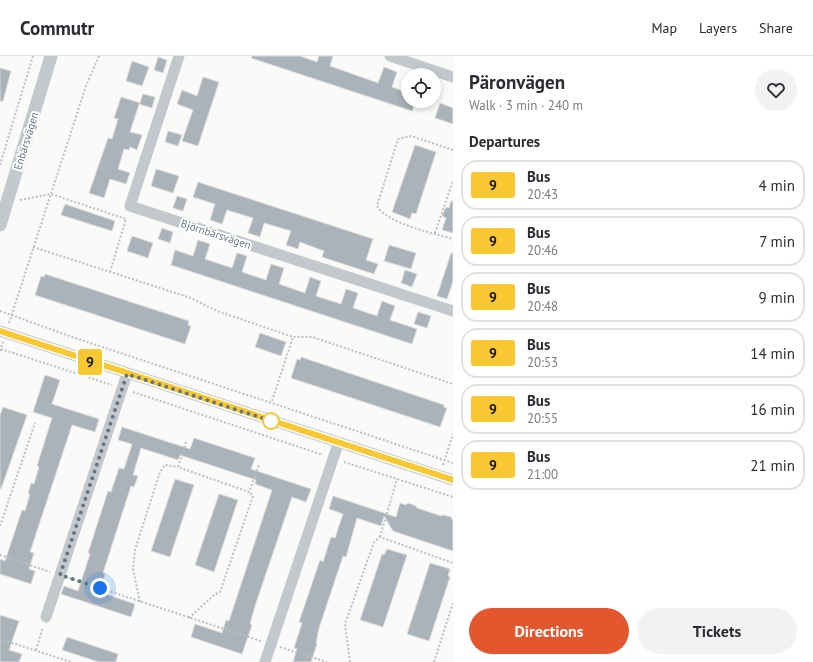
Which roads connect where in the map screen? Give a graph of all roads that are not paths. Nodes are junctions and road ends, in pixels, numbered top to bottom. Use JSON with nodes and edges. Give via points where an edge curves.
{"nodes":[{"id":1,"x":51,"y":56,"type":"edge"},
{"id":2,"x":179,"y":56,"type":"edge"},
{"id":3,"x":390,"y":56,"type":"edge"},
{"id":4,"x":453,"y":77,"type":"edge"},
{"id":5,"x":0,"y":225,"type":"edge"},
{"id":6,"x":453,"y":311,"type":"edge"},
{"id":7,"x":3,"y":332,"type":"edge"},
{"id":8,"x":127,"y":374,"type":"junction"},
{"id":9,"x":338,"y":444,"type":"junction"},
{"id":10,"x":453,"y":480,"type":"edge"},
{"id":11,"x":46,"y":617,"type":"road end"},
{"id":12,"x":265,"y":662,"type":"edge"}],
"edges":[{"from":1,"to":5,"type":"street","name":"Enbärsvägen"},
{"from":2,"to":6,"type":"street","name":"Björnbärsvägen","via":[[130,206]]},
{"from":3,"to":4,"type":"street"},
{"from":7,"to":8,"type":"street"},
{"from":8,"to":9,"type":"street"},
{"from":8,"to":11,"type":"street"},
{"from":9,"to":10,"type":"street"},
{"from":9,"to":12,"type":"street"}]}
